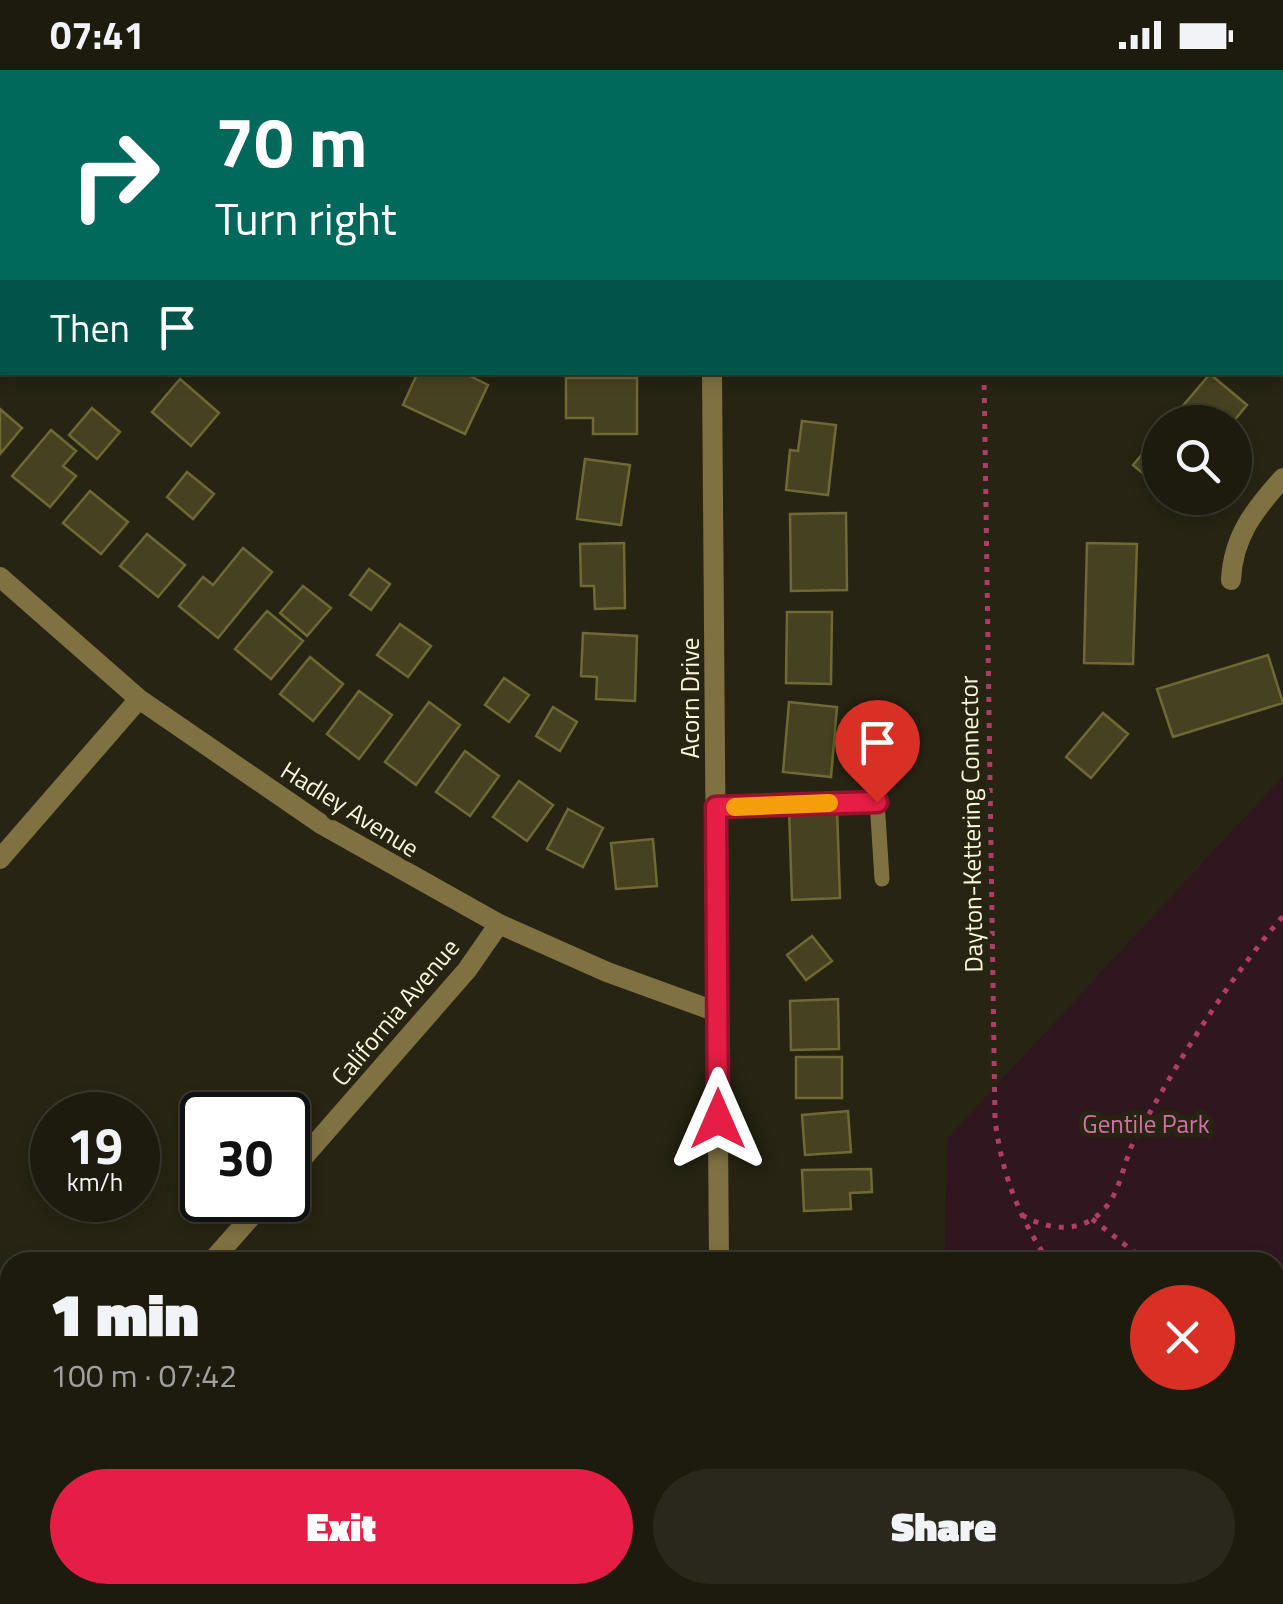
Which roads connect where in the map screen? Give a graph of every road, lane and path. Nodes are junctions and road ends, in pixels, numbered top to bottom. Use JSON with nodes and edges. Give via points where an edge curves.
{"nodes":[{"id":1,"x":712,"y":375,"type":"edge"},
{"id":2,"x":984,"y":375,"type":"edge"},
{"id":3,"x":1283,"y":478,"type":"edge"},
{"id":4,"x":0,"y":576,"type":"edge"},
{"id":5,"x":1231,"y":580,"type":"dead end"},
{"id":6,"x":139,"y":700,"type":"junction"},
{"id":7,"x":716,"y":807,"type":"junction"},
{"id":8,"x":0,"y":859,"type":"edge"},
{"id":9,"x":882,"y":880,"type":"dead end"},
{"id":10,"x":1283,"y":916,"type":"edge"},
{"id":11,"x":500,"y":924,"type":"junction"},
{"id":12,"x":718,"y":1012,"type":"junction"},
{"id":13,"x":310,"y":1150,"type":"edge"},
{"id":14,"x":1020,"y":1213,"type":"junction"},
{"id":15,"x":1092,"y":1219,"type":"junction"},
{"id":16,"x":246,"y":1222,"type":"edge"},
{"id":17,"x":220,"y":1252,"type":"edge"},
{"id":18,"x":719,"y":1252,"type":"edge"},
{"id":19,"x":1044,"y":1252,"type":"edge"},
{"id":20,"x":1134,"y":1252,"type":"edge"}],
"edges":[{"from":1,"to":7,"type":"street","name":"Acorn Drive"},
{"from":2,"to":14,"type":"path","name":"Dayton-Kettering Connector","via":[[996,1119],[999,1156]]},
{"from":3,"to":5,"type":"street","via":[[1244,526]]},
{"from":4,"to":6,"type":"street","name":"Hadley Avenue"},
{"from":6,"to":8,"type":"street"},
{"from":6,"to":11,"type":"street","name":"Hadley Avenue","via":[[321,824]]},
{"from":7,"to":9,"type":"lane","via":[[877,802]]},
{"from":7,"to":12,"type":"street","name":"Acorn Drive"},
{"from":10,"to":15,"type":"path","via":[[1203,1023],[1133,1143],[1107,1207]]},
{"from":11,"to":12,"type":"street","name":"Hadley Avenue"},
{"from":11,"to":13,"type":"street","name":"California Avenue"},
{"from":12,"to":18,"type":"street","name":"Acorn Drive"},
{"from":14,"to":15,"type":"path","via":[[1052,1228]]},
{"from":14,"to":19,"type":"path","name":"Dayton-Kettering Connector"},
{"from":15,"to":20,"type":"path"},
{"from":16,"to":17,"type":"street"}]}
